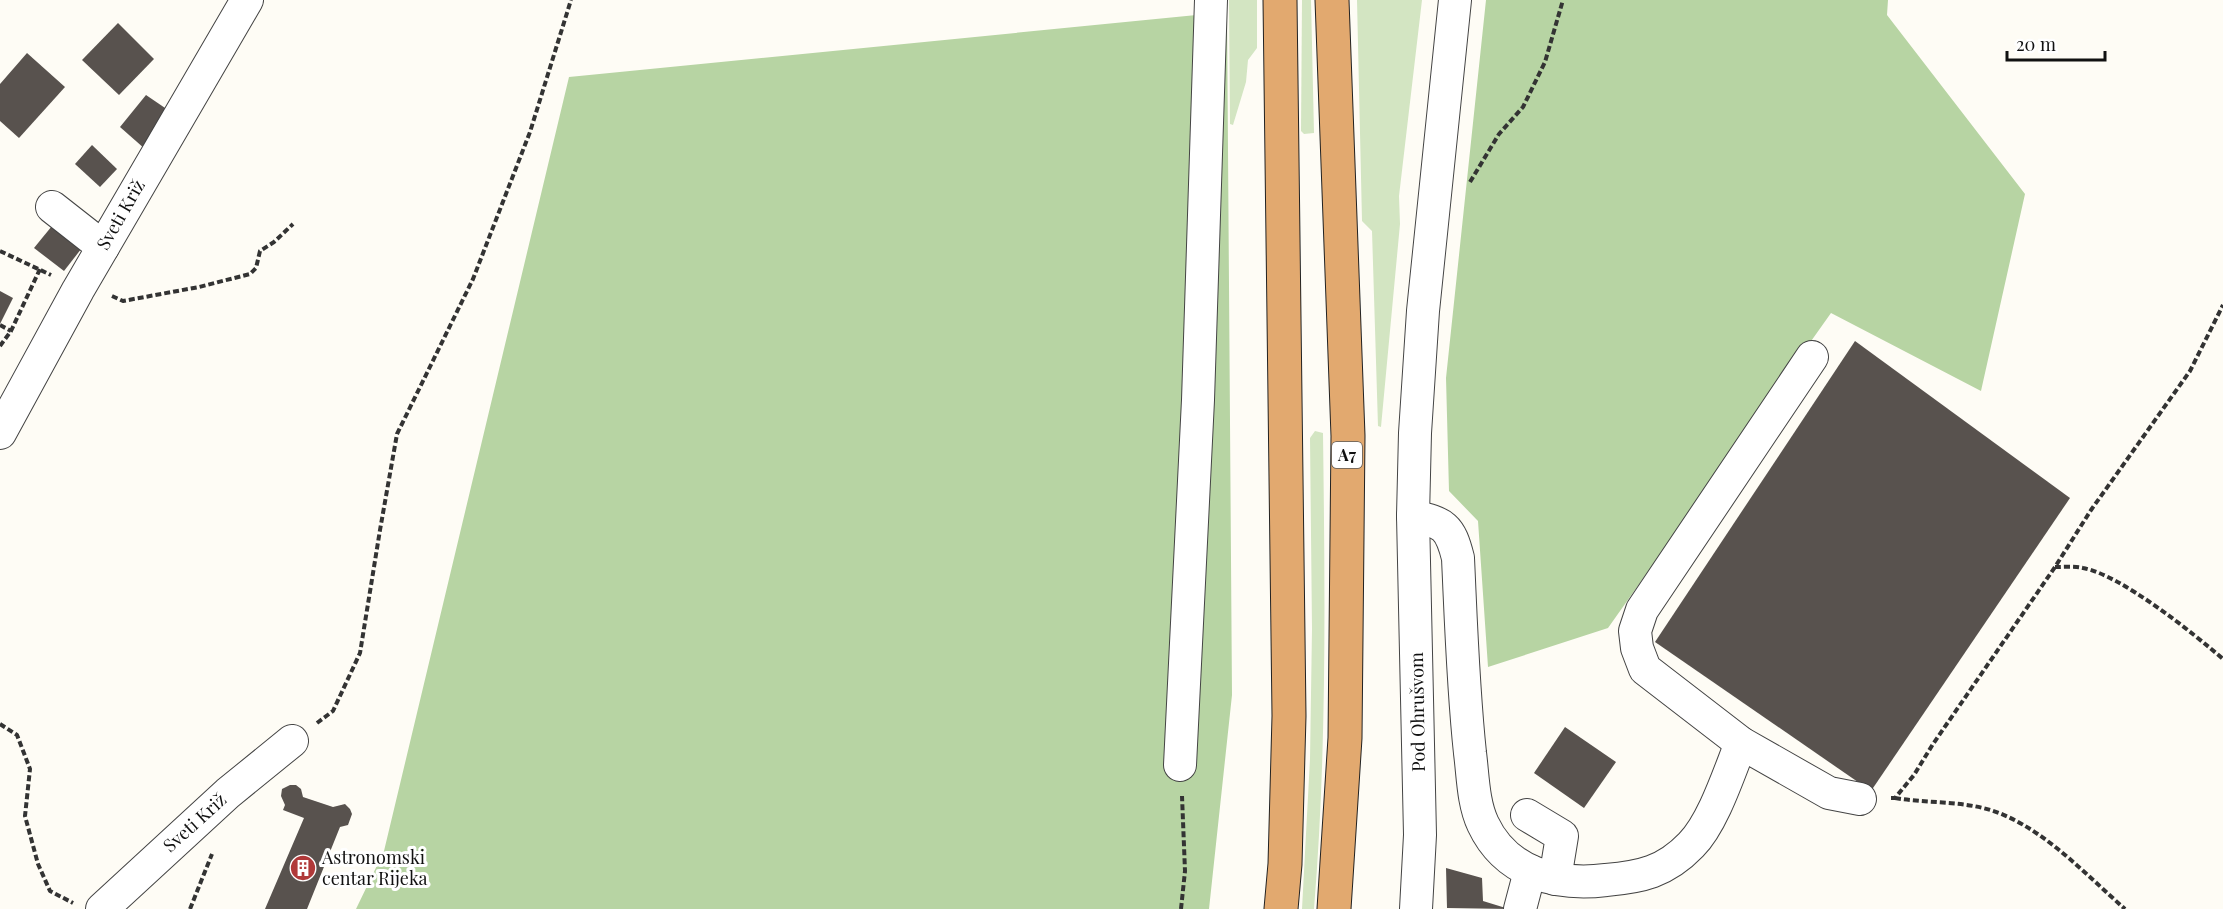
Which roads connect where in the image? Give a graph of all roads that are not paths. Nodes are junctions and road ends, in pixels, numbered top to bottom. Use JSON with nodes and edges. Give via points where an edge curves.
{"nodes":[{"id":1,"x":247,"y":0,"type":"edge"},
{"id":2,"x":1211,"y":0,"type":"edge"},
{"id":3,"x":1280,"y":0,"type":"edge"},
{"id":4,"x":1332,"y":0,"type":"edge"},
{"id":5,"x":1455,"y":0,"type":"edge"},
{"id":6,"x":52,"y":207,"type":"dead end"},
{"id":7,"x":103,"y":247,"type":"junction"},
{"id":8,"x":1812,"y":357,"type":"dead end"},
{"id":9,"x":0,"y":433,"type":"edge"},
{"id":10,"x":1413,"y":516,"type":"junction"},
{"id":11,"x":292,"y":741,"type":"road end"},
{"id":12,"x":1741,"y":743,"type":"junction"},
{"id":13,"x":1180,"y":765,"type":"road end"},
{"id":14,"x":1860,"y":799,"type":"road end"},
{"id":15,"x":1527,"y":815,"type":"dead end"},
{"id":16,"x":1543,"y":875,"type":"junction"},
{"id":17,"x":89,"y":907,"type":"edge"},
{"id":18,"x":1281,"y":909,"type":"edge"},
{"id":19,"x":1334,"y":909,"type":"edge"},
{"id":20,"x":1416,"y":909,"type":"edge"},
{"id":21,"x":1520,"y":909,"type":"edge"}],
"edges":[{"from":1,"to":7,"type":"street","name":"Sveti Križ"},
{"from":2,"to":13,"type":"street","via":[[1198,400]]},
{"from":3,"to":18,"type":"highway","via":[[1289,716]]},
{"from":4,"to":19,"type":"highway","number":"A7","via":[[1348,436],[1345,738]]},
{"from":5,"to":10,"type":"street","name":"Pod Ohrušvom","via":[[1420,344]]},
{"from":6,"to":7,"type":"street"},
{"from":7,"to":9,"type":"street","name":"Sveti Križ","via":[[91,292]]},
{"from":8,"to":12,"type":"street","via":[[1642,610],[1635,631],[1645,669]]},
{"from":10,"to":16,"type":"street","via":[[1439,522],[1453,538],[1458,558],[1466,718],[1477,806],[1498,847],[1520,866]]},
{"from":10,"to":20,"type":"street","name":"Pod Ohrušvom","via":[[1420,835]]},
{"from":11,"to":17,"type":"street","name":"Sveti Križ"},
{"from":12,"to":14,"type":"street","via":[[1829,793]]},
{"from":12,"to":16,"type":"street","via":[[1712,813],[1692,844],[1668,864],[1639,877],[1584,883]]},
{"from":15,"to":16,"type":"street","via":[[1562,836]]},
{"from":16,"to":21,"type":"street"}]}
